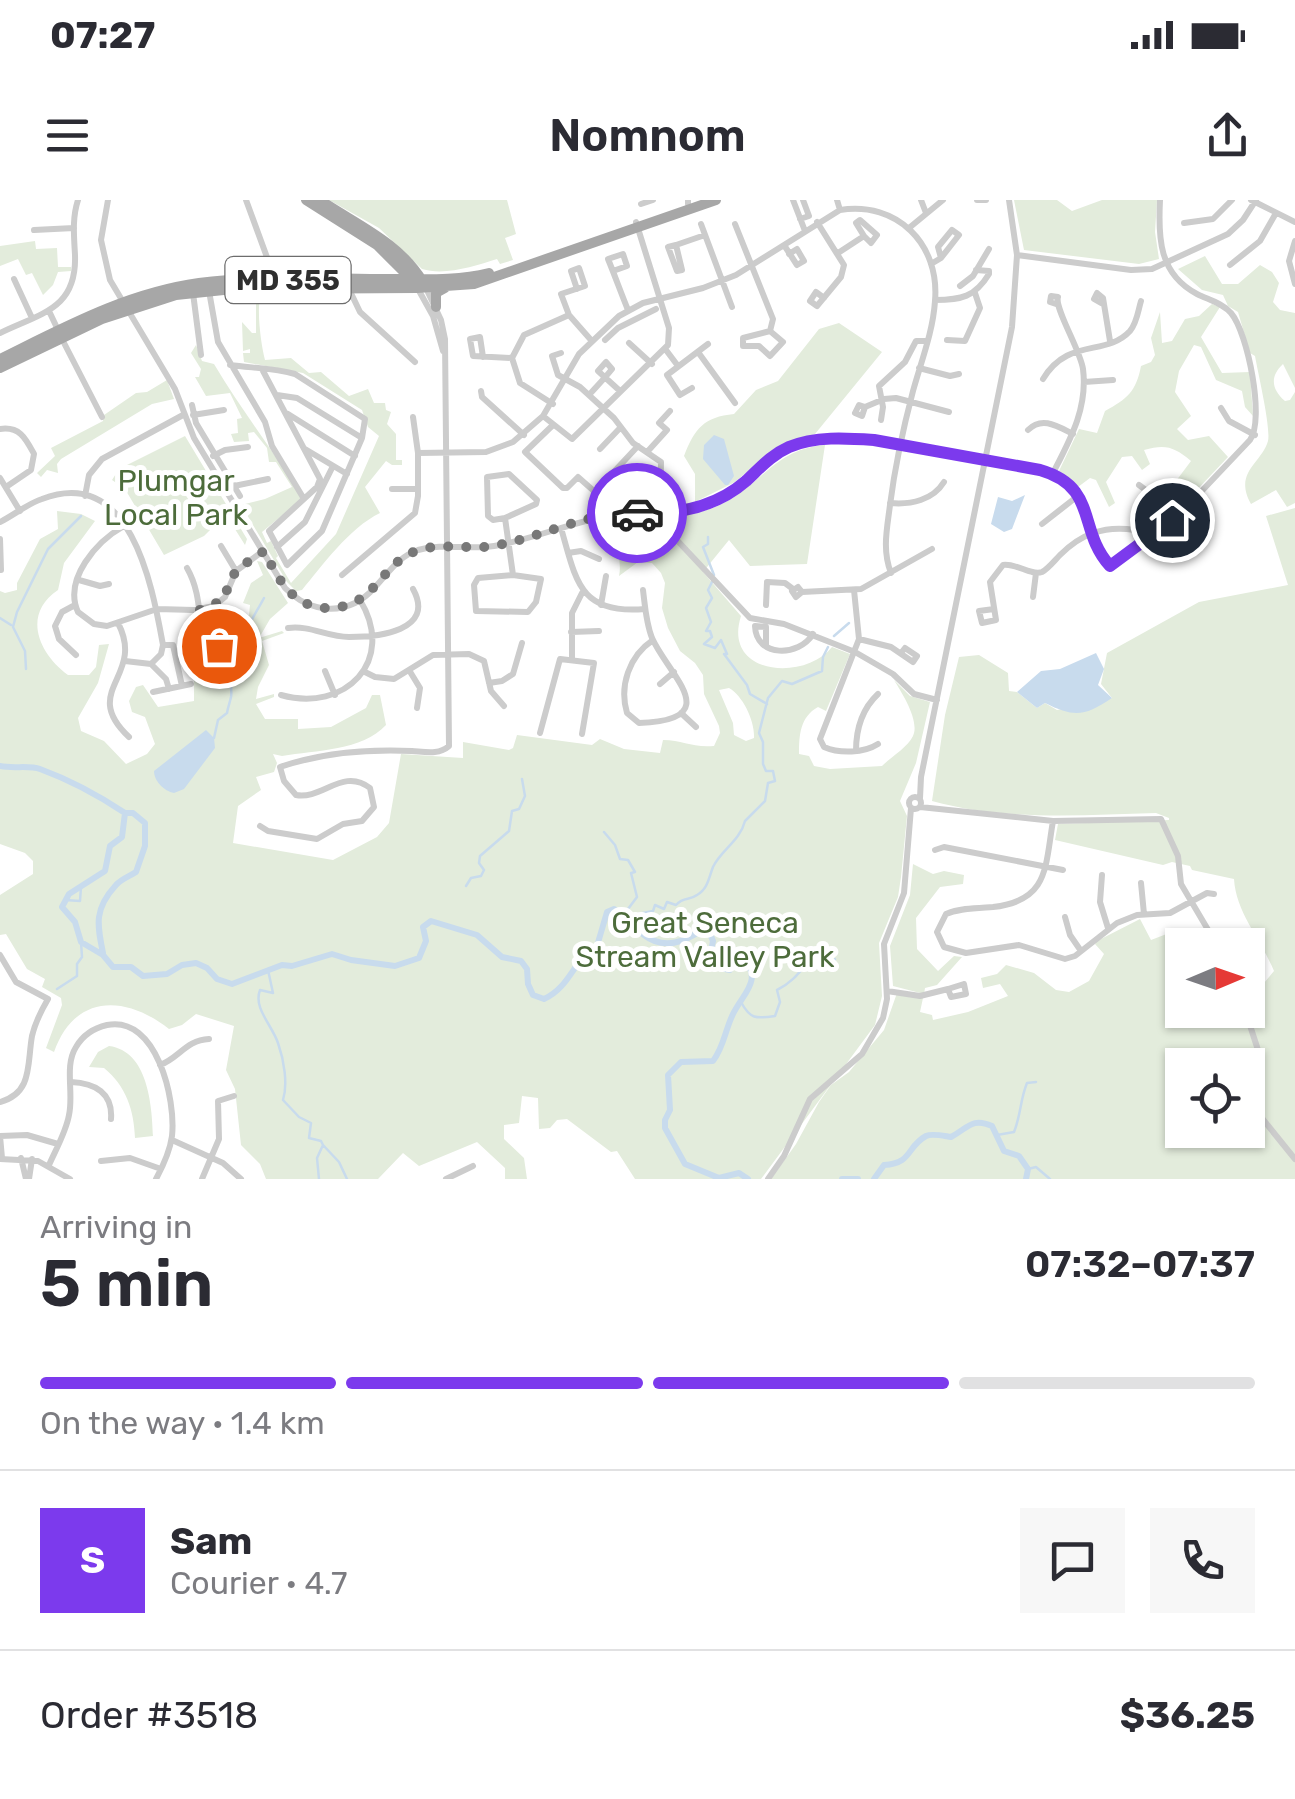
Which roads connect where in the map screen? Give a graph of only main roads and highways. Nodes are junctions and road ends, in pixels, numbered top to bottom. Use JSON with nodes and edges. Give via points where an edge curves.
{"nodes":[{"id":1,"x":306,"y":200,"type":"edge"},
{"id":2,"x":320,"y":200,"type":"edge"},
{"id":3,"x":716,"y":200,"type":"edge"},
{"id":4,"x":691,"y":201,"type":"edge"},
{"id":5,"x":637,"y":225,"type":"junction"},
{"id":6,"x":268,"y":261,"type":"road end"},
{"id":7,"x":396,"y":261,"type":"junction"},
{"id":8,"x":262,"y":280,"type":"junction"},
{"id":9,"x":391,"y":280,"type":"junction"},
{"id":10,"x":276,"y":284,"type":"junction"},
{"id":11,"x":419,"y":284,"type":"junction"},
{"id":12,"x":448,"y":287,"type":"junction"},
{"id":13,"x":125,"y":305,"type":"junction"},
{"id":14,"x":436,"y":306,"type":"road end"},
{"id":15,"x":60,"y":334,"type":"junction"},
{"id":16,"x":0,"y":359,"type":"edge"},
{"id":17,"x":0,"y":368,"type":"edge"}],
"edges":[{"from":1,"to":7,"type":"main road"},
{"from":2,"to":11,"type":"main road","via":[[399,252]]},
{"from":3,"to":5,"type":"main road","number":"MD 355"},
{"from":4,"to":5,"type":"main road","number":"MD 355"},
{"from":5,"to":11,"type":"main road","number":"MD 355","via":[[484,275]]},
{"from":5,"to":12,"type":"main road","number":"MD 355","via":[[501,276]]},
{"from":6,"to":8,"type":"main road"},
{"from":7,"to":9,"type":"main road","via":[[399,273]]},
{"from":7,"to":11,"type":"main road"},
{"from":8,"to":10,"type":"main road","number":"MD 355"},
{"from":8,"to":13,"type":"main road","number":"MD 355","via":[[229,273]]},
{"from":9,"to":10,"type":"main road","number":"MD 355"},
{"from":9,"to":11,"type":"main road","number":"MD 355"},
{"from":10,"to":11,"type":"main road","number":"MD 355"},
{"from":10,"to":13,"type":"main road","number":"MD 355"},
{"from":11,"to":12,"type":"main road","number":"MD 355"},
{"from":12,"to":14,"type":"main road","via":[[436,293]]},
{"from":13,"to":15,"type":"main road","number":"MD 355"},
{"from":15,"to":16,"type":"main road","number":"MD 355"},
{"from":15,"to":17,"type":"main road","number":"MD 355"}]}
